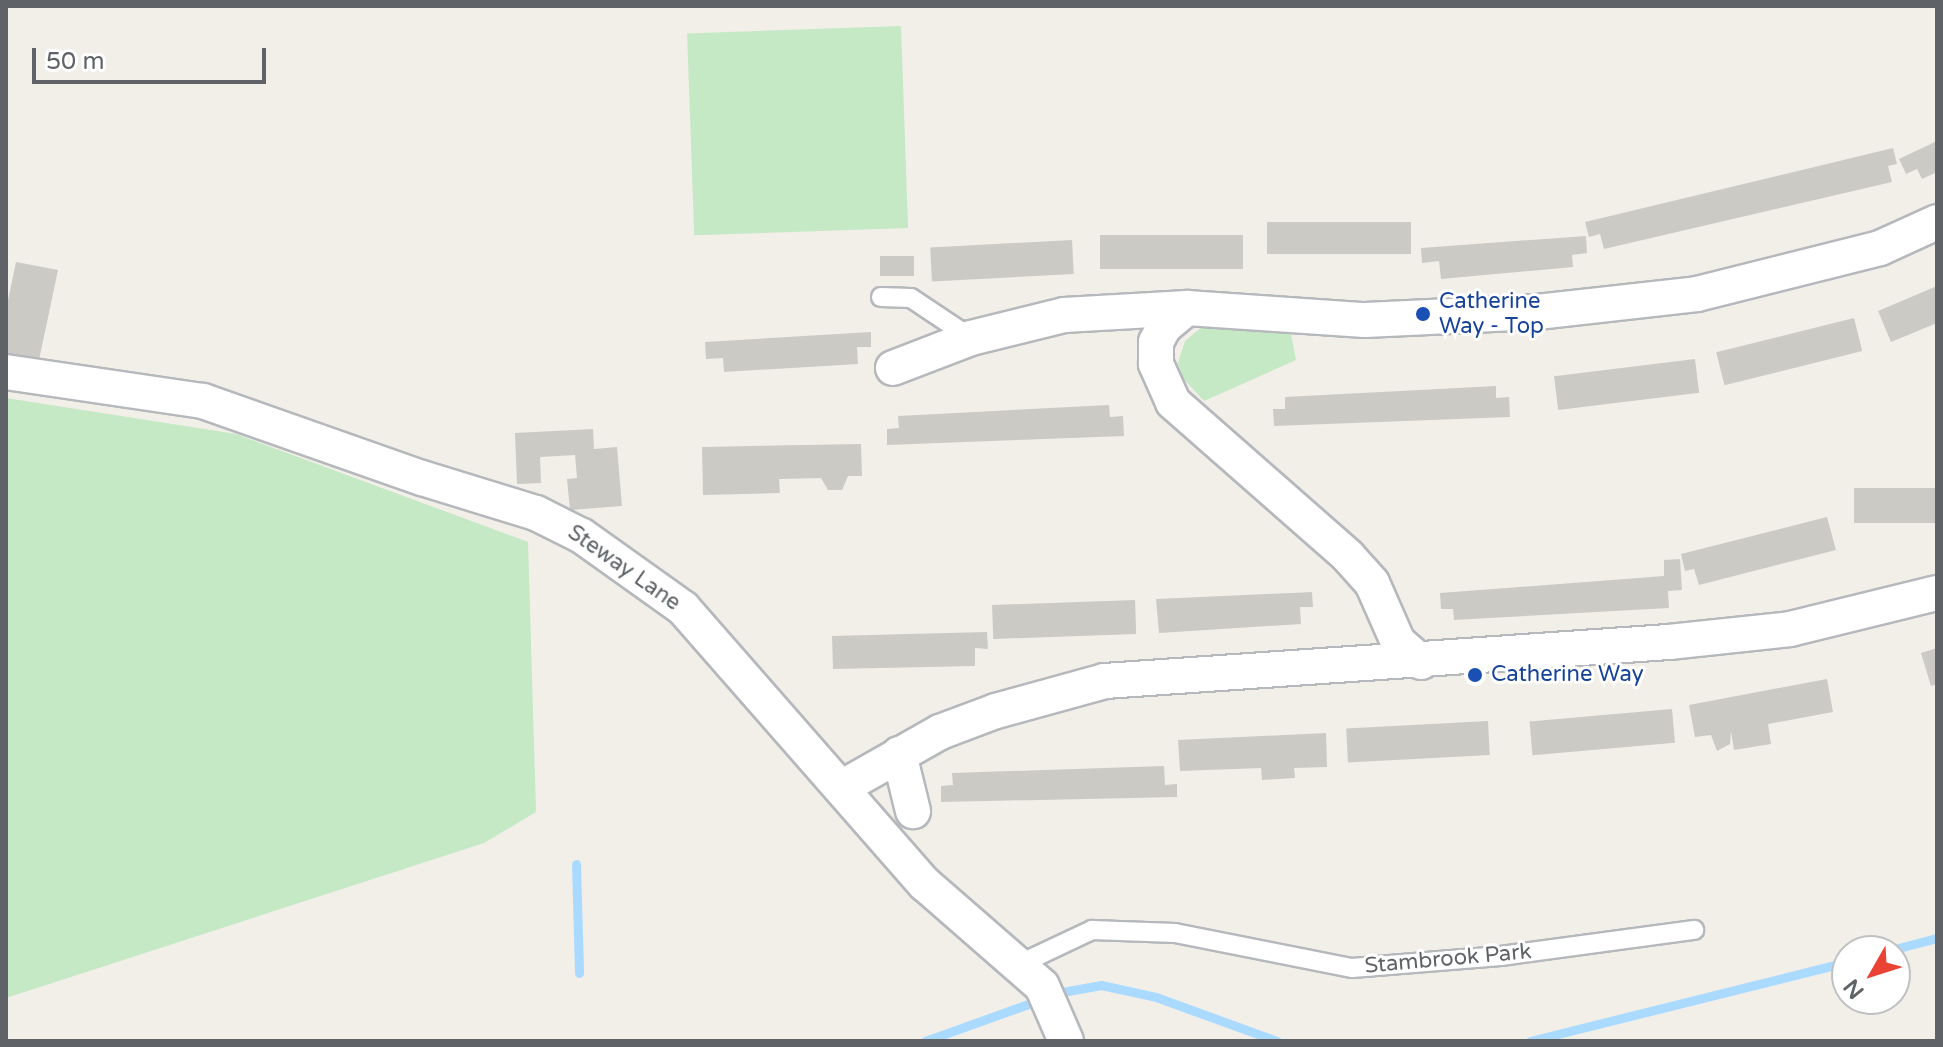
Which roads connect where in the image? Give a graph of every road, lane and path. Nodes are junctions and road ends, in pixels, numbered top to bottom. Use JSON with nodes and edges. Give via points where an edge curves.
{"nodes":[{"id":1,"x":1937,"y":222,"type":"edge"},
{"id":2,"x":881,"y":297,"type":"dead end"},
{"id":3,"x":1187,"y":308,"type":"junction"},
{"id":4,"x":971,"y":338,"type":"junction"},
{"id":5,"x":893,"y":368,"type":"dead end"},
{"id":6,"x":6,"y":372,"type":"edge"},
{"id":7,"x":1937,"y":593,"type":"edge"},
{"id":8,"x":1421,"y":662,"type":"junction"},
{"id":9,"x":899,"y":754,"type":"junction"},
{"id":10,"x":841,"y":788,"type":"junction"},
{"id":11,"x":913,"y":811,"type":"dead end"},
{"id":12,"x":1694,"y":930,"type":"dead end"},
{"id":13,"x":1031,"y":975,"type":"junction"},
{"id":14,"x":1064,"y":1036,"type":"edge"}],
"edges":[{"from":1,"to":3,"type":"street","via":[[1880,248],[1674,297],[1537,312],[1365,320]]},
{"from":2,"to":4,"type":"lane","via":[[911,298]]},
{"from":3,"to":4,"type":"street","via":[[1064,315]]},
{"from":3,"to":8,"type":"street","via":[[1156,342],[1156,364],[1173,402],[1348,556],[1372,583],[1398,642]]},
{"from":4,"to":5,"type":"street"},
{"from":6,"to":10,"type":"street","name":"Steway Lane","via":[[203,401],[556,521],[683,608]]},
{"from":7,"to":8,"type":"street","via":[[1790,629]]},
{"from":8,"to":9,"type":"street","via":[[1105,681],[996,711]]},
{"from":9,"to":10,"type":"street"},
{"from":9,"to":11,"type":"street"},
{"from":10,"to":13,"type":"street","name":"Steway Lane","via":[[925,884]]},
{"from":12,"to":13,"type":"lane","name":"Stambrook Park","via":[[1501,956],[1352,968],[1175,933],[1092,930]]},
{"from":13,"to":14,"type":"street","name":"Steway Lane"}]}
